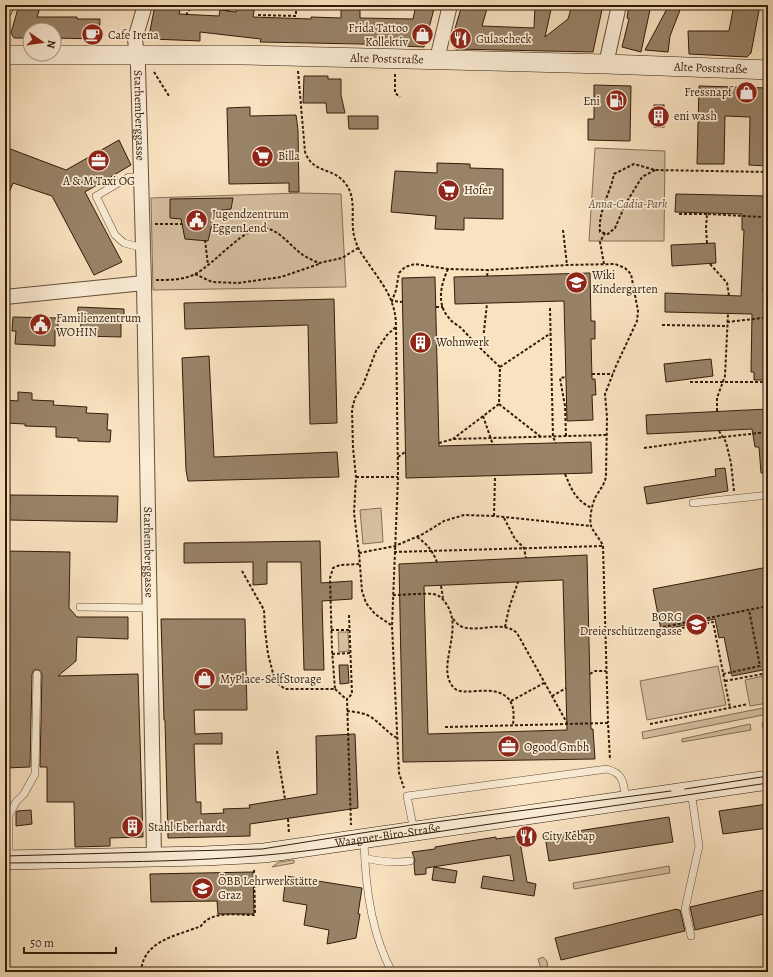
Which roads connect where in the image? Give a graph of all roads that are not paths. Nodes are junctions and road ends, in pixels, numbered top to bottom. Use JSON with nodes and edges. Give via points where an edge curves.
{"nodes":[{"id":1,"x":6,"y":5,"type":"edge"},
{"id":2,"x":145,"y":5,"type":"edge"},
{"id":3,"x":450,"y":5,"type":"edge"},
{"id":4,"x":619,"y":5,"type":"edge"},
{"id":5,"x":5,"y":10,"type":"edge"},
{"id":6,"x":5,"y":54,"type":"edge"},
{"id":7,"x":136,"y":54,"type":"junction"},
{"id":8,"x":437,"y":59,"type":"junction"},
{"id":9,"x":606,"y":64,"type":"junction"},
{"id":10,"x":767,"y":66,"type":"edge"},
{"id":11,"x":141,"y":177,"type":"junction"},
{"id":12,"x":143,"y":248,"type":"junction"},
{"id":13,"x":148,"y":282,"type":"junction"},
{"id":14,"x":5,"y":297,"type":"edge"},
{"id":15,"x":768,"y":495,"type":"edge"},
{"id":16,"x":693,"y":503,"type":"dead end"},
{"id":17,"x":80,"y":607,"type":"dead end"},
{"id":18,"x":150,"y":608,"type":"junction"},
{"id":19,"x":38,"y":674,"type":"dead end"},
{"id":20,"x":768,"y":780,"type":"edge"},
{"id":21,"x":691,"y":791,"type":"junction"},
{"id":22,"x":626,"y":800,"type":"junction"},
{"id":23,"x":7,"y":824,"type":"edge"},
{"id":24,"x":414,"y":831,"type":"junction"},
{"id":25,"x":357,"y":834,"type":"junction"},
{"id":26,"x":154,"y":857,"type":"junction"},
{"id":27,"x":364,"y":858,"type":"junction"},
{"id":28,"x":7,"y":860,"type":"edge"},
{"id":29,"x":410,"y":861,"type":"dead end"},
{"id":30,"x":691,"y":936,"type":"dead end"},
{"id":31,"x":390,"y":969,"type":"edge"},
{"id":32,"x":399,"y":972,"type":"edge"}],
"edges":[{"from":1,"to":5,"type":"street"},
{"from":2,"to":7,"type":"street","name":"Starhemberggasse","via":[[136,39]]},
{"from":3,"to":8,"type":"street"},
{"from":4,"to":9,"type":"street"},
{"from":6,"to":7,"type":"street","name":"Alte Poststraße"},
{"from":7,"to":8,"type":"street","name":"Alte Poststraße"},
{"from":7,"to":11,"type":"street","name":"Starhemberggasse"},
{"from":8,"to":9,"type":"street","name":"Alte Poststraße"},
{"from":9,"to":10,"type":"street","name":"Alte Poststraße"},
{"from":11,"to":12,"type":"street","name":"Starhemberggasse"},
{"from":11,"to":12,"type":"lane","name":"Starhemberggasse","via":[[129,177],[96,196],[116,235],[124,243]]},
{"from":12,"to":13,"type":"street","name":"Starhemberggasse"},
{"from":13,"to":14,"type":"street"},
{"from":13,"to":18,"type":"street","name":"Starhemberggasse"},
{"from":15,"to":16,"type":"lane"},
{"from":17,"to":18,"type":"lane"},
{"from":18,"to":26,"type":"street","name":"Starhemberggasse"},
{"from":19,"to":23,"type":"lane","via":[[35,774],[24,794],[11,809]]},
{"from":20,"to":21,"type":"street","name":"Waagner-Biro-Straße"},
{"from":21,"to":22,"type":"street","name":"Waagner-Biro-Straße"},
{"from":21,"to":30,"type":"lane","via":[[699,846],[685,909]]},
{"from":22,"to":24,"type":"street","name":"Waagner-Biro-Straße"},
{"from":22,"to":24,"type":"lane","via":[[622,779],[619,774],[610,770],[407,796]]},
{"from":23,"to":28,"type":"lane"},
{"from":24,"to":25,"type":"street","name":"Waagner-Biro-Straße"},
{"from":25,"to":26,"type":"street","name":"Waagner-Biro-Straße","via":[[264,853]]},
{"from":25,"to":27,"type":"lane"},
{"from":26,"to":28,"type":"street","name":"Waagner-Biro-Straße"},
{"from":27,"to":29,"type":"lane","via":[[395,863]]},
{"from":27,"to":31,"type":"lane","via":[[376,934]]},
{"from":31,"to":32,"type":"lane"}]}
